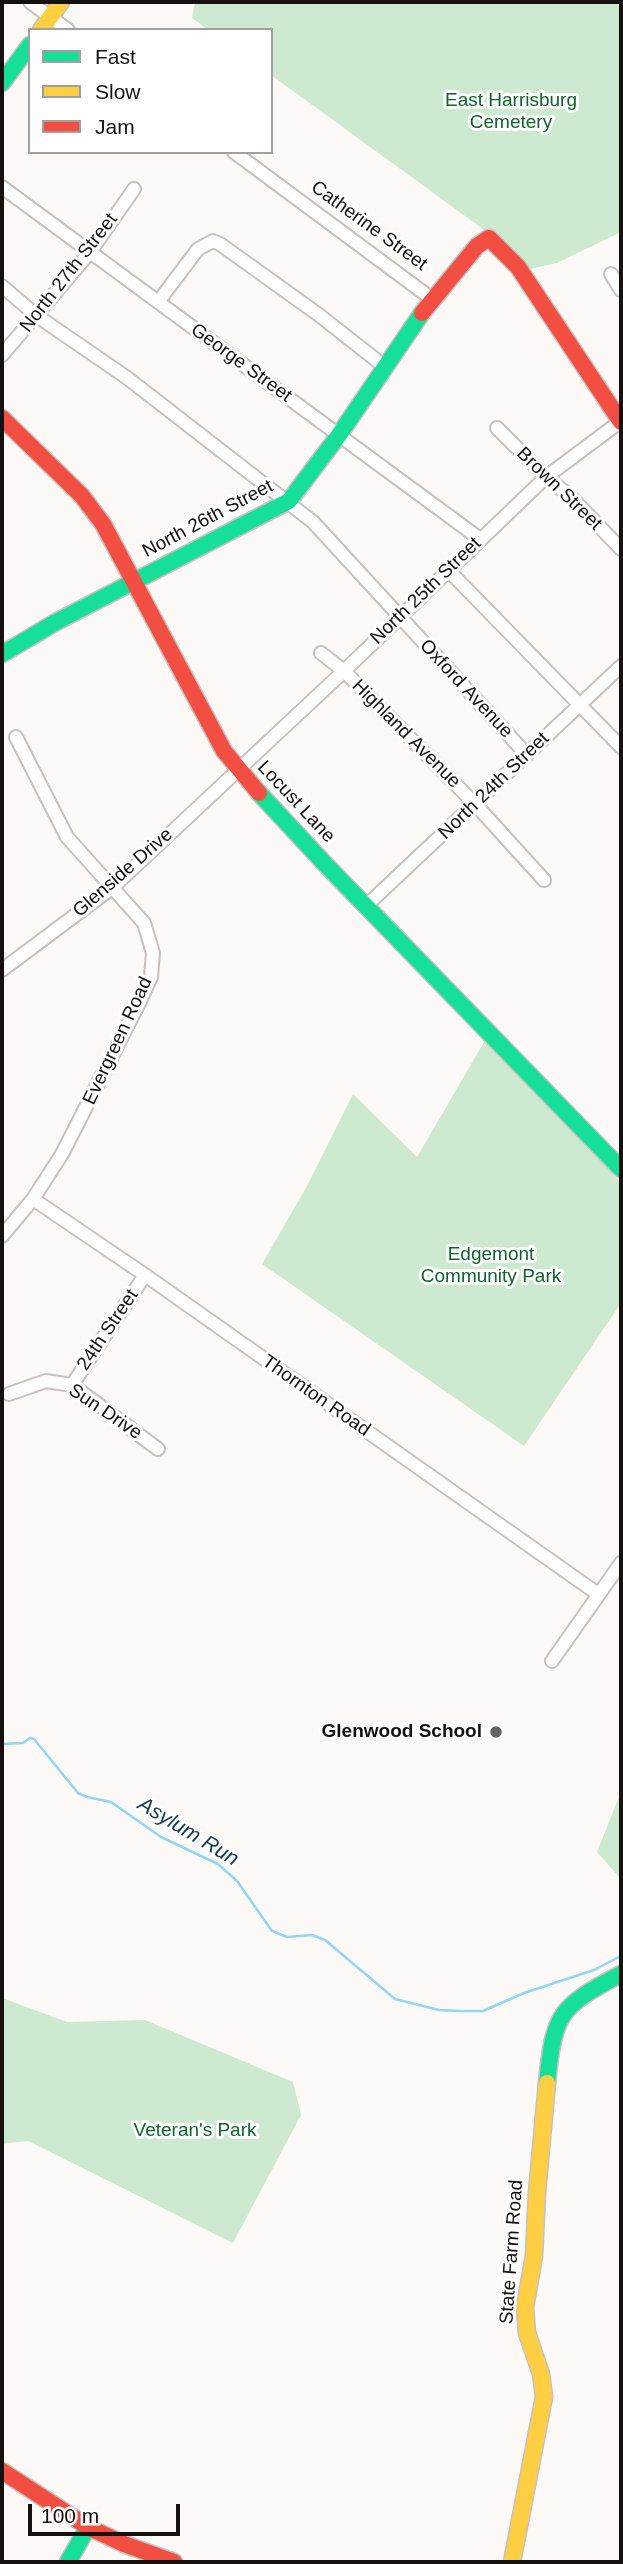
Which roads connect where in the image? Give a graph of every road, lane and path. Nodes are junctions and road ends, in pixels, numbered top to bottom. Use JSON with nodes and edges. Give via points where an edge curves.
{"nodes":[{"id":1,"x":30,"y":2,"type":"edge"},
{"id":2,"x":61,"y":2,"type":"edge"},
{"id":3,"x":46,"y":23,"type":"edge"},
{"id":4,"x":28,"y":48,"type":"edge"},
{"id":5,"x":2,"y":83,"type":"edge"},
{"id":6,"x":237,"y":154,"type":"edge"},
{"id":7,"x":2,"y":187,"type":"edge"},
{"id":8,"x":134,"y":189,"type":"dead end"},
{"id":9,"x":90,"y":252,"type":"junction"},
{"id":10,"x":611,"y":274,"type":"dead end"},
{"id":11,"x":2,"y":286,"type":"edge"},
{"id":12,"x":621,"y":290,"type":"edge"},
{"id":13,"x":432,"y":299,"type":"junction"},
{"id":14,"x":158,"y":302,"type":"junction"},
{"id":15,"x":37,"y":316,"type":"junction"},
{"id":16,"x":2,"y":355,"type":"edge"},
{"id":17,"x":385,"y":367,"type":"junction"},
{"id":18,"x":2,"y":418,"type":"edge"},
{"id":19,"x":621,"y":421,"type":"edge"},
{"id":20,"x":497,"y":428,"type":"dead end"},
{"id":21,"x":339,"y":435,"type":"junction"},
{"id":22,"x":546,"y":477,"type":"junction"},
{"id":23,"x":289,"y":502,"type":"junction"},
{"id":24,"x":480,"y":539,"type":"junction"},
{"id":25,"x":621,"y":549,"type":"edge"},
{"id":26,"x":449,"y":571,"type":"junction"},
{"id":27,"x":133,"y":583,"type":"junction"},
{"id":28,"x":398,"y":616,"type":"junction"},
{"id":29,"x":321,"y":653,"type":"dead end"},
{"id":30,"x":2,"y":654,"type":"edge"},
{"id":31,"x":621,"y":666,"type":"edge"},
{"id":32,"x":344,"y":671,"type":"junction"},
{"id":33,"x":579,"y":704,"type":"junction"},
{"id":34,"x":16,"y":737,"type":"dead end"},
{"id":35,"x":621,"y":747,"type":"edge"},
{"id":36,"x":527,"y":755,"type":"junction"},
{"id":37,"x":237,"y":769,"type":"junction"},
{"id":38,"x":475,"y":804,"type":"junction"},
{"id":39,"x":544,"y":880,"type":"dead end"},
{"id":40,"x":113,"y":887,"type":"junction"},
{"id":41,"x":366,"y":906,"type":"junction"},
{"id":42,"x":2,"y":970,"type":"edge"},
{"id":43,"x":621,"y":1169,"type":"edge"},
{"id":44,"x":33,"y":1199,"type":"junction"},
{"id":45,"x":2,"y":1236,"type":"edge"},
{"id":46,"x":145,"y":1275,"type":"junction"},
{"id":47,"x":72,"y":1385,"type":"junction"},
{"id":48,"x":9,"y":1394,"type":"dead end"},
{"id":49,"x":158,"y":1449,"type":"dead end"},
{"id":50,"x":621,"y":1563,"type":"edge"},
{"id":51,"x":598,"y":1594,"type":"junction"},
{"id":52,"x":552,"y":1661,"type":"dead end"},
{"id":53,"x":621,"y":1974,"type":"edge"},
{"id":54,"x":2,"y":2471,"type":"edge"},
{"id":55,"x":88,"y":2527,"type":"junction"},
{"id":56,"x":68,"y":2562,"type":"edge"},
{"id":57,"x":174,"y":2562,"type":"edge"},
{"id":58,"x":512,"y":2562,"type":"edge"}],
"edges":[{"from":1,"to":3,"type":"street"},
{"from":2,"to":3,"type":"street"},
{"from":4,"to":5,"type":"street"},
{"from":6,"to":13,"type":"street","name":"Catherine Street"},
{"from":7,"to":9,"type":"street","name":"George Street"},
{"from":8,"to":9,"type":"street","name":"North 27th Street"},
{"from":9,"to":14,"type":"street","name":"George Street"},
{"from":9,"to":15,"type":"street","name":"North 27th Street"},
{"from":10,"to":12,"type":"street"},
{"from":11,"to":15,"type":"street"},
{"from":13,"to":17,"type":"street","name":"North 26th Street"},
{"from":13,"to":19,"type":"street","name":"Catherine Street","via":[[489,238],[518,267]]},
{"from":14,"to":17,"type":"street","via":[[198,249],[212,241]]},
{"from":14,"to":21,"type":"street","name":"George Street"},
{"from":15,"to":16,"type":"street","name":"North 27th Street"},
{"from":15,"to":23,"type":"street","via":[[126,377]]},
{"from":17,"to":21,"type":"street","name":"North 26th Street"},
{"from":18,"to":27,"type":"street","name":"Locust Lane","via":[[82,496],[103,524]]},
{"from":19,"to":22,"type":"street","name":"North 25th Street"},
{"from":20,"to":22,"type":"street","name":"Brown Street"},
{"from":21,"to":23,"type":"street","name":"North 26th Street"},
{"from":21,"to":24,"type":"street","name":"George Street"},
{"from":22,"to":24,"type":"street","name":"North 25th Street"},
{"from":22,"to":25,"type":"street","name":"Brown Street"},
{"from":23,"to":27,"type":"street","name":"North 26th Street"},
{"from":23,"to":28,"type":"street","name":"Oxford Avenue","via":[[313,522]]},
{"from":24,"to":26,"type":"street","name":"North 25th Street"},
{"from":26,"to":28,"type":"street","name":"North 25th Street"},
{"from":26,"to":33,"type":"street"},
{"from":27,"to":30,"type":"street","name":"North 26th Street"},
{"from":27,"to":37,"type":"street","name":"Locust Lane"},
{"from":28,"to":32,"type":"street","name":"North 25th Street"},
{"from":28,"to":36,"type":"street","name":"Oxford Avenue"},
{"from":29,"to":32,"type":"street","name":"Highland Avenue"},
{"from":31,"to":33,"type":"street","name":"North 24th Street"},
{"from":32,"to":37,"type":"street","name":"North 25th Street"},
{"from":32,"to":38,"type":"street","name":"Highland Avenue"},
{"from":33,"to":35,"type":"street"},
{"from":33,"to":36,"type":"street","name":"North 24th Street"},
{"from":34,"to":40,"type":"street","name":"Evergreen Road","via":[[67,837]]},
{"from":36,"to":38,"type":"street","name":"North 24th Street"},
{"from":37,"to":40,"type":"street","name":"Glenside Drive"},
{"from":37,"to":41,"type":"street","name":"Locust Lane"},
{"from":38,"to":39,"type":"street","name":"Highland Avenue"},
{"from":38,"to":41,"type":"street","name":"North 24th Street"},
{"from":40,"to":42,"type":"street","name":"Glenside Drive"},
{"from":40,"to":44,"type":"street","name":"Evergreen Road","via":[[144,923],[153,953],[151,977],[62,1154]]},
{"from":41,"to":43,"type":"street","name":"Locust Lane"},
{"from":44,"to":45,"type":"street","name":"Evergreen Road"},
{"from":44,"to":46,"type":"street","name":"Thornton Road"},
{"from":46,"to":47,"type":"street","name":"24th Street"},
{"from":46,"to":51,"type":"street","name":"Thornton Road"},
{"from":47,"to":48,"type":"street","name":"Sun Drive","via":[[47,1381]]},
{"from":47,"to":49,"type":"street","name":"Sun Drive"},
{"from":50,"to":51,"type":"street"},
{"from":51,"to":52,"type":"street"},
{"from":53,"to":58,"type":"street","name":"State Farm Road","via":[[574,2000],[555,2024],[551,2041],[534,2256],[525,2307],[544,2397]]},
{"from":54,"to":55,"type":"street"},
{"from":55,"to":56,"type":"street"},
{"from":55,"to":57,"type":"street"}]}
